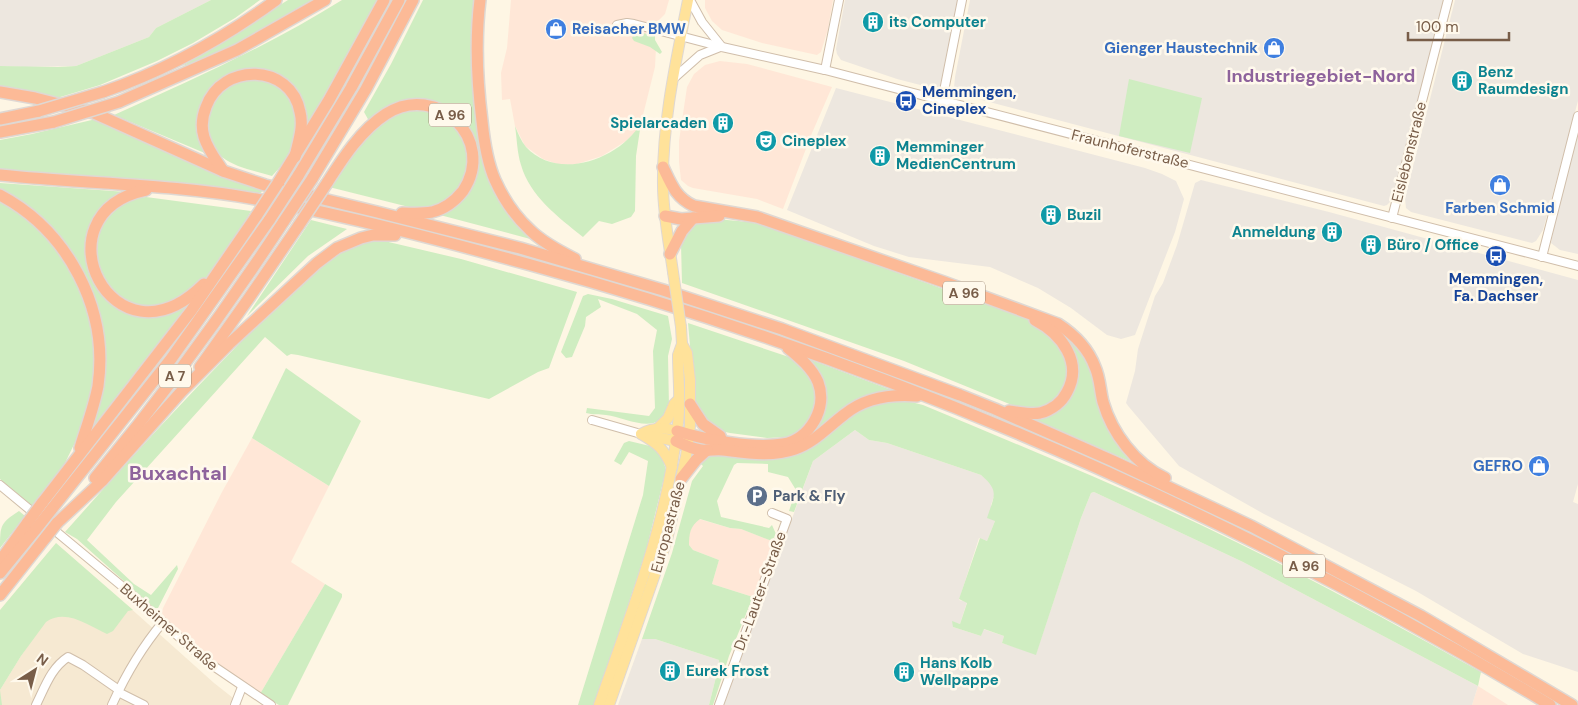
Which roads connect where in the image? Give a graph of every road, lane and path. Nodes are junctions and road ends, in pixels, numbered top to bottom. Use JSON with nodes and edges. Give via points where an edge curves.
{"nodes":[{"id":1,"x":276,"y":0,"type":"edge"},
{"id":2,"x":325,"y":0,"type":"edge"},
{"id":3,"x":384,"y":0,"type":"edge"},
{"id":4,"x":399,"y":0,"type":"edge"},
{"id":5,"x":413,"y":0,"type":"edge"},
{"id":6,"x":480,"y":0,"type":"edge"},
{"id":7,"x":689,"y":0,"type":"edge"},
{"id":8,"x":839,"y":0,"type":"edge"},
{"id":9,"x":962,"y":0,"type":"edge"},
{"id":10,"x":1448,"y":0,"type":"edge"},
{"id":11,"x":617,"y":25,"type":"dead end"},
{"id":12,"x":681,"y":36,"type":"junction"},
{"id":13,"x":722,"y":47,"type":"junction"},
{"id":14,"x":825,"y":70,"type":"junction"},
{"id":15,"x":673,"y":79,"type":"junction"},
{"id":16,"x":0,"y":92,"type":"edge"},
{"id":17,"x":942,"y":100,"type":"junction"},
{"id":18,"x":1578,"y":116,"type":"edge"},
{"id":19,"x":0,"y":119,"type":"edge"},
{"id":20,"x":0,"y":132,"type":"edge"},
{"id":21,"x":295,"y":157,"type":"junction"},
{"id":22,"x":663,"y":167,"type":"junction"},
{"id":23,"x":223,"y":171,"type":"junction"},
{"id":24,"x":0,"y":175,"type":"edge"},
{"id":25,"x":166,"y":187,"type":"junction"},
{"id":26,"x":0,"y":195,"type":"edge"},
{"id":27,"x":701,"y":208,"type":"junction"},
{"id":28,"x":377,"y":212,"type":"junction"},
{"id":29,"x":665,"y":216,"type":"junction"},
{"id":30,"x":693,"y":218,"type":"junction"},
{"id":31,"x":1392,"y":218,"type":"junction"},
{"id":32,"x":440,"y":241,"type":"junction"},
{"id":33,"x":670,"y":254,"type":"junction"},
{"id":34,"x":229,"y":257,"type":"junction"},
{"id":35,"x":1542,"y":257,"type":"junction"},
{"id":36,"x":571,"y":260,"type":"junction"},
{"id":37,"x":1578,"y":266,"type":"edge"},
{"id":38,"x":602,"y":278,"type":"junction"},
{"id":39,"x":778,"y":341,"type":"junction"},
{"id":40,"x":682,"y":344,"type":"junction"},
{"id":41,"x":182,"y":392,"type":"junction"},
{"id":42,"x":931,"y":397,"type":"junction"},
{"id":43,"x":679,"y":399,"type":"junction"},
{"id":44,"x":690,"y":404,"type":"junction"},
{"id":45,"x":995,"y":408,"type":"junction"},
{"id":46,"x":592,"y":420,"type":"dead end"},
{"id":47,"x":658,"y":428,"type":"junction"},
{"id":48,"x":641,"y":434,"type":"junction"},
{"id":49,"x":676,"y":436,"type":"junction"},
{"id":50,"x":688,"y":440,"type":"junction"},
{"id":51,"x":722,"y":441,"type":"junction"},
{"id":52,"x":707,"y":450,"type":"junction"},
{"id":53,"x":76,"y":458,"type":"junction"},
{"id":54,"x":672,"y":468,"type":"junction"},
{"id":55,"x":681,"y":479,"type":"junction"},
{"id":56,"x":0,"y":485,"type":"edge"},
{"id":57,"x":47,"y":506,"type":"junction"},
{"id":58,"x":1212,"y":507,"type":"junction"},
{"id":59,"x":772,"y":513,"type":"dead end"},
{"id":60,"x":57,"y":523,"type":"junction"},
{"id":61,"x":32,"y":526,"type":"junction"},
{"id":62,"x":0,"y":561,"type":"edge"},
{"id":63,"x":0,"y":573,"type":"edge"},
{"id":64,"x":0,"y":595,"type":"edge"},
{"id":65,"x":163,"y":622,"type":"junction"},
{"id":66,"x":242,"y":687,"type":"junction"},
{"id":67,"x":118,"y":691,"type":"junction"},
{"id":68,"x":36,"y":705,"type":"edge"},
{"id":69,"x":112,"y":705,"type":"edge"},
{"id":70,"x":144,"y":705,"type":"edge"},
{"id":71,"x":235,"y":705,"type":"edge"},
{"id":72,"x":270,"y":705,"type":"edge"},
{"id":73,"x":599,"y":705,"type":"edge"},
{"id":74,"x":610,"y":705,"type":"edge"},
{"id":75,"x":719,"y":705,"type":"edge"},
{"id":76,"x":1550,"y":705,"type":"edge"},
{"id":77,"x":1572,"y":705,"type":"edge"}],
"edges":[{"from":1,"to":19,"type":"highway","bridge":true,"via":[[189,54],[144,75],[103,92]]},
{"from":2,"to":20,"type":"highway","bridge":true,"via":[[237,50],[120,102],[54,122]]},
{"from":3,"to":21,"type":"highway"},
{"from":4,"to":57,"type":"highway","number":"A 7","bridge":true,"via":[[351,88],[270,219],[171,359]]},
{"from":5,"to":60,"type":"highway","number":"A 7","bridge":true,"via":[[366,89],[312,179],[237,293],[104,468]]},
{"from":6,"to":36,"type":"highway","via":[[476,61],[479,101],[487,155],[495,180],[530,231]]},
{"from":7,"to":12,"type":"main road","name":"Europastraße"},
{"from":7,"to":13,"type":"street"},
{"from":8,"to":14,"type":"street"},
{"from":9,"to":17,"type":"street"},
{"from":10,"to":31,"type":"street","name":"Eislebenstraße"},
{"from":11,"to":12,"type":"street","name":"Fraunhoferstraße","via":[[634,24]]},
{"from":12,"to":13,"type":"street","name":"Fraunhoferstraße"},
{"from":12,"to":15,"type":"main road","name":"Europastraße"},
{"from":13,"to":14,"type":"street","name":"Fraunhoferstraße"},
{"from":13,"to":15,"type":"street","via":[[700,55]]},
{"from":14,"to":17,"type":"street","name":"Fraunhoferstraße"},
{"from":15,"to":22,"type":"main road","name":"Europastraße"},
{"from":16,"to":23,"type":"highway","number":"A 96","via":[[94,113]]},
{"from":17,"to":31,"type":"street","name":"Fraunhoferstraße"},
{"from":18,"to":35,"type":"street"},
{"from":21,"to":23,"type":"highway","via":[[301,129],[298,102],[286,86],[276,80],[258,74],[243,74],[217,88],[203,116],[205,141]]},
{"from":21,"to":34,"type":"highway","bridge":true},
{"from":22,"to":27,"type":"highway","via":[[678,195],[685,202]]},
{"from":22,"to":29,"type":"main road","name":"Europastraße"},
{"from":23,"to":28,"type":"highway","number":"A 96","via":[[264,185]]},
{"from":24,"to":25,"type":"highway","number":"A 96"},
{"from":25,"to":32,"type":"highway","number":"A 96","via":[[329,213]]},
{"from":25,"to":34,"type":"highway","number":"A 96","via":[[133,193],[105,213],[92,242],[92,265],[101,286],[114,299],[131,308],[147,312],[164,310],[190,298]]},
{"from":26,"to":53,"type":"highway","number":"A 7","via":[[36,219],[59,243],[90,302],[99,344],[98,384]]},
{"from":27,"to":29,"type":"highway"},
{"from":27,"to":58,"type":"highway","via":[[757,216],[1058,324],[1073,333],[1088,353],[1096,368],[1110,420],[1130,451],[1159,476],[1200,495]]},
{"from":28,"to":36,"type":"highway","number":"A 96"},
{"from":28,"to":41,"type":"highway","number":"A 96","bridge":true,"via":[[434,212],[459,196],[470,175],[473,158],[467,134],[448,113],[418,104],[401,107],[387,113],[356,141]]},
{"from":29,"to":30,"type":"highway","number":"A 96"},
{"from":29,"to":33,"type":"main road","name":"Europastraße"},
{"from":30,"to":33,"type":"highway"},
{"from":30,"to":45,"type":"highway","number":"A 96","via":[[720,216],[756,220],[1038,322],[1058,336],[1066,347],[1073,370],[1072,384],[1064,399],[1042,412],[1021,413]]},
{"from":31,"to":35,"type":"street","name":"Fraunhoferstraße"},
{"from":32,"to":38,"type":"highway","number":"A 96","via":[[565,274]]},
{"from":32,"to":41,"type":"highway","via":[[373,234],[338,248],[267,308]]},
{"from":33,"to":40,"type":"main road","name":"Europastraße","bridge":true},
{"from":34,"to":53,"type":"highway","number":"A 7"},
{"from":35,"to":37,"type":"street","name":"Fraunhoferstraße"},
{"from":36,"to":38,"type":"highway"},
{"from":38,"to":39,"type":"highway","number":"A 96"},
{"from":38,"to":45,"type":"highway","number":"A 96","via":[[663,290],[782,329]]},
{"from":39,"to":42,"type":"highway","number":"A 96"},
{"from":39,"to":51,"type":"highway","via":[[804,361],[820,387],[815,420],[800,438],[782,444]]},
{"from":40,"to":43,"type":"main road","name":"Europastraße","via":[[678,355]]},
{"from":40,"to":44,"type":"main road","name":"Europastraße","via":[[687,353]]},
{"from":41,"to":60,"type":"highway","via":[[102,481]]},
{"from":42,"to":52,"type":"highway","number":"A 96","via":[[891,395],[868,401],[844,414],[818,436],[784,452],[751,454]]},
{"from":42,"to":76,"type":"highway","number":"A 96","via":[[1065,453],[1243,535],[1432,635]]},
{"from":43,"to":47,"type":"main road"},
{"from":43,"to":49,"type":"main road","name":"Europastraße"},
{"from":44,"to":50,"type":"main road","name":"Europastraße"},
{"from":44,"to":51,"type":"highway","via":[[702,424],[720,436]]},
{"from":45,"to":58,"type":"highway","number":"A 96"},
{"from":46,"to":48,"type":"street"},
{"from":47,"to":48,"type":"main road"},
{"from":47,"to":49,"type":"main road"},
{"from":48,"to":49,"type":"main road"},
{"from":48,"to":54,"type":"main road","via":[[657,443]]},
{"from":49,"to":50,"type":"highway"},
{"from":49,"to":54,"type":"main road","name":"Europastraße"},
{"from":50,"to":51,"type":"highway"},
{"from":50,"to":52,"type":"highway","number":"A 96"},
{"from":50,"to":55,"type":"main road","name":"Europastraße"},
{"from":52,"to":55,"type":"highway"},
{"from":53,"to":57,"type":"highway","number":"A 7"},
{"from":54,"to":73,"type":"main road","name":"Europastraße","via":[[652,553]]},
{"from":55,"to":74,"type":"main road","name":"Europastraße","via":[[667,540]]},
{"from":56,"to":65,"type":"street","name":"Buxheimer Straße"},
{"from":57,"to":61,"type":"highway","number":"A 7","bridge":true},
{"from":58,"to":77,"type":"highway","number":"A 96","via":[[1413,611]]},
{"from":59,"to":75,"type":"street","name":"Dr.-Lauter-Straße","via":[[787,519]]},
{"from":60,"to":64,"type":"highway","number":"A 7","bridge":true},
{"from":61,"to":62,"type":"highway","number":"A 7"},
{"from":61,"to":63,"type":"highway","number":"A 7"},
{"from":65,"to":66,"type":"street","name":"Buxheimer Straße","via":[[206,661]]},
{"from":65,"to":67,"type":"street"},
{"from":66,"to":71,"type":"street"},
{"from":66,"to":72,"type":"street","name":"Buxheimer Straße"},
{"from":67,"to":68,"type":"street","via":[[68,657],[50,676]]},
{"from":67,"to":69,"type":"street"},
{"from":67,"to":70,"type":"street"}]}
